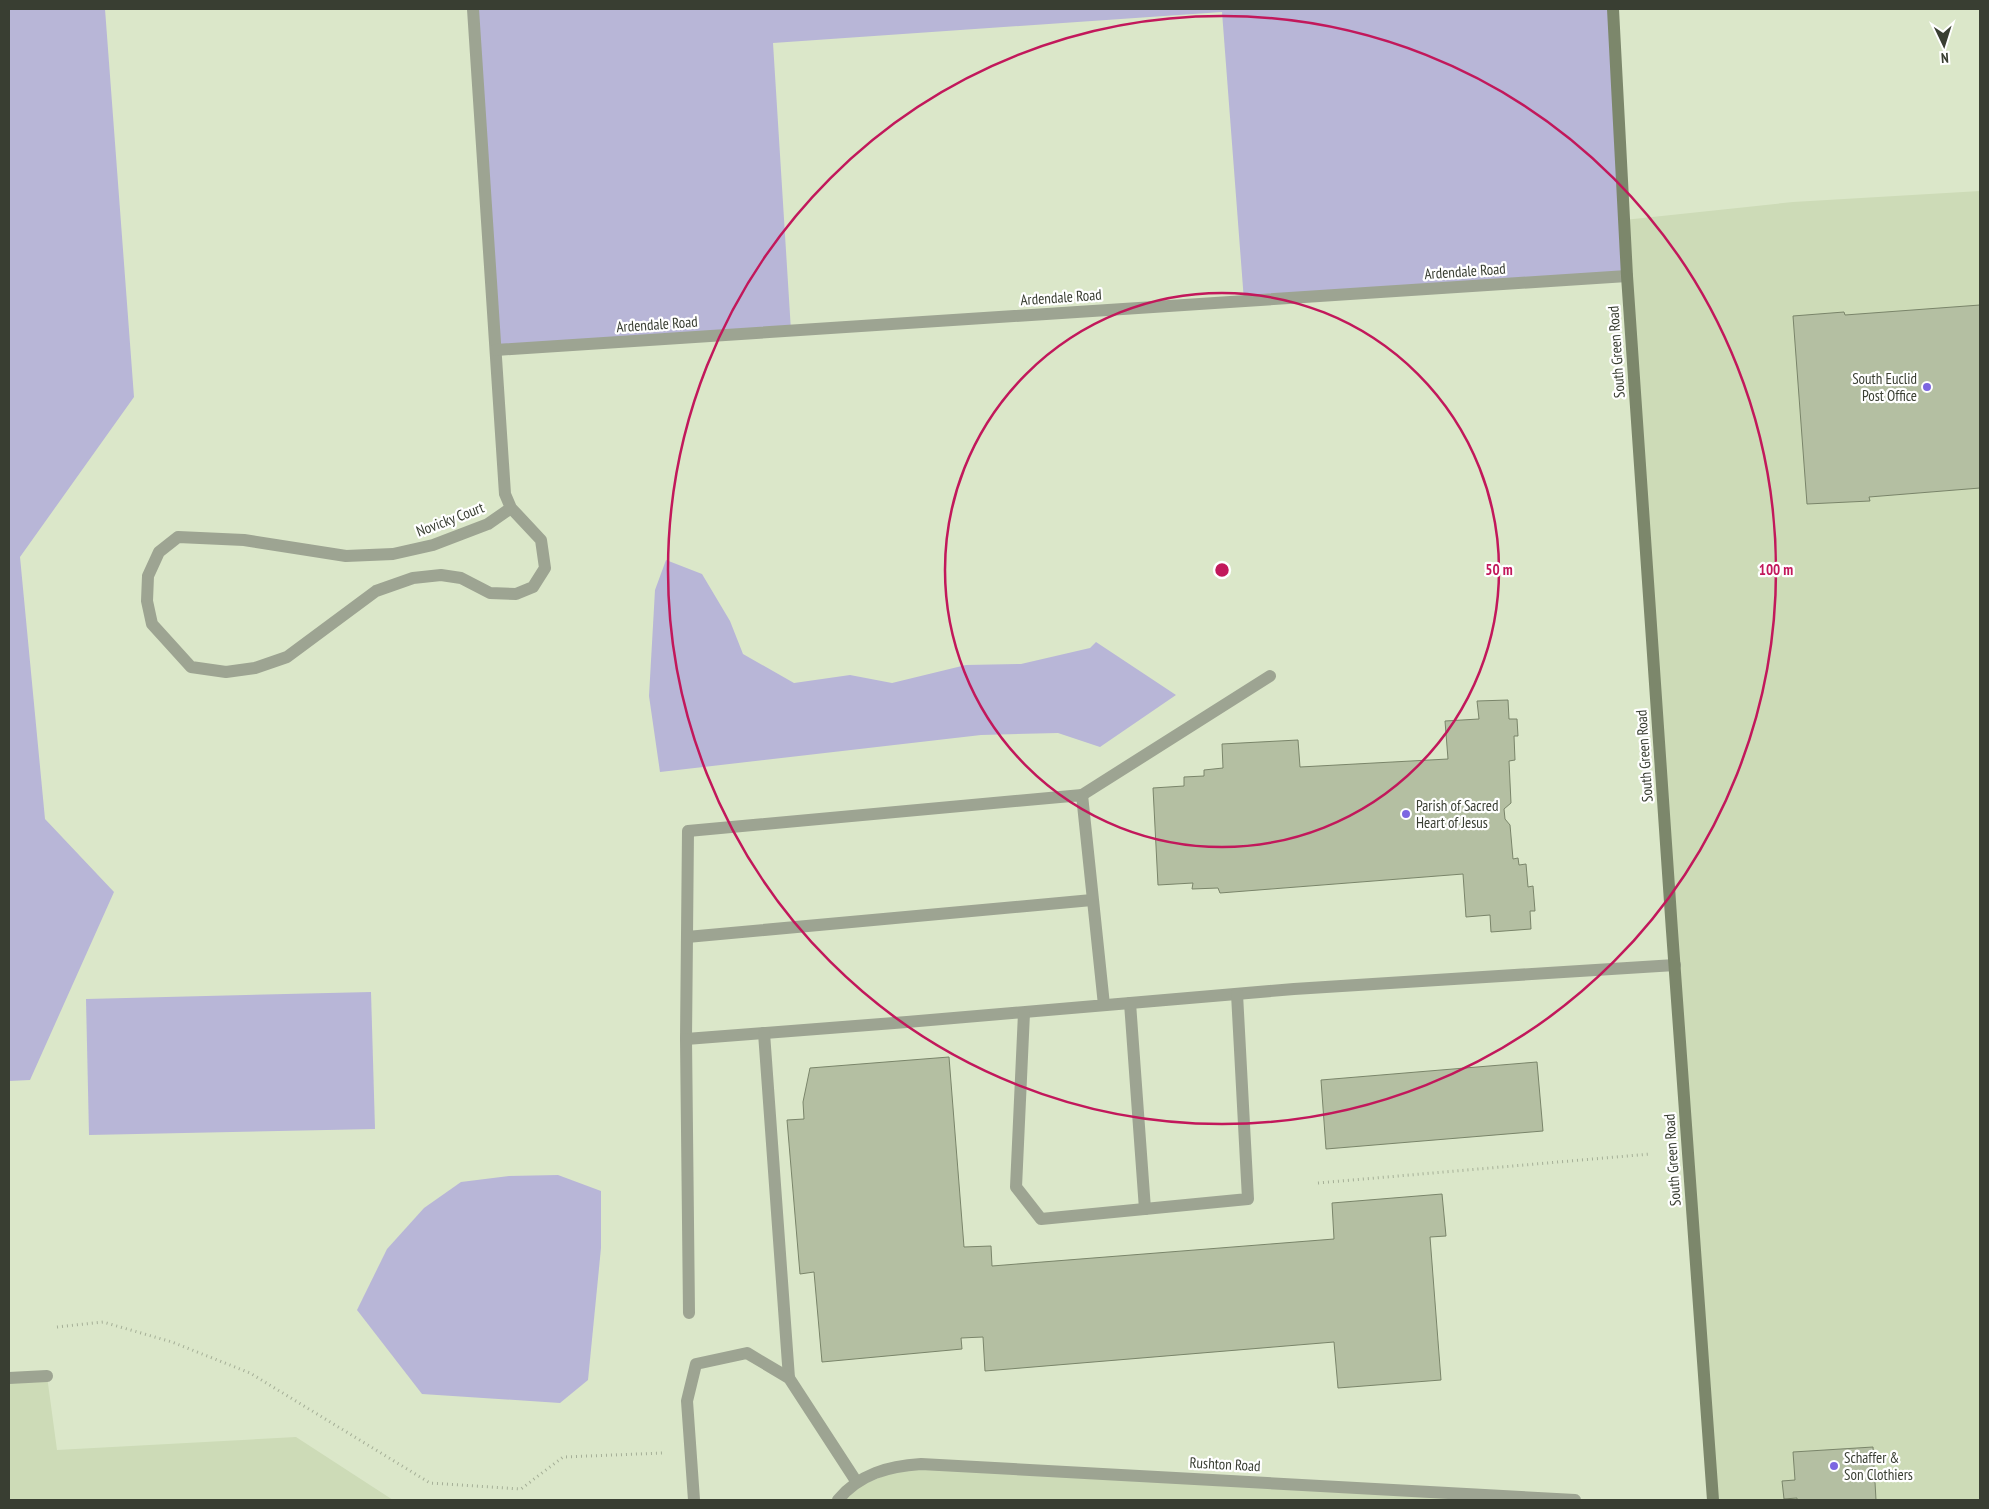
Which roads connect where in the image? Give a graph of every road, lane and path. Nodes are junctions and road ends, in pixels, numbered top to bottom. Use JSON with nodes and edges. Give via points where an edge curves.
{"nodes":[{"id":1,"x":472,"y":9,"type":"edge"},
{"id":2,"x":1613,"y":9,"type":"edge"},
{"id":3,"x":1627,"y":276,"type":"junction"},
{"id":4,"x":496,"y":350,"type":"junction"},
{"id":5,"x":511,"y":508,"type":"junction"},
{"id":6,"x":1270,"y":676,"type":"dead end"},
{"id":7,"x":1082,"y":795,"type":"junction"},
{"id":8,"x":1092,"y":900,"type":"junction"},
{"id":9,"x":687,"y":937,"type":"junction"},
{"id":10,"x":1675,"y":965,"type":"junction"},
{"id":11,"x":1237,"y":994,"type":"junction"},
{"id":12,"x":1130,"y":1003,"type":"junction"},
{"id":13,"x":1104,"y":1005,"type":"junction"},
{"id":14,"x":1024,"y":1012,"type":"junction"},
{"id":15,"x":764,"y":1033,"type":"junction"},
{"id":16,"x":686,"y":1038,"type":"junction"},
{"id":17,"x":1650,"y":1154,"type":"dead end"},
{"id":18,"x":1318,"y":1183,"type":"dead end"},
{"id":19,"x":1145,"y":1209,"type":"junction"},
{"id":20,"x":689,"y":1314,"type":"dead end"},
{"id":21,"x":56,"y":1327,"type":"dead end"},
{"id":22,"x":47,"y":1376,"type":"dead end"},
{"id":23,"x":9,"y":1378,"type":"edge"},
{"id":24,"x":788,"y":1378,"type":"junction"},
{"id":25,"x":690,"y":1452,"type":"junction"},
{"id":26,"x":856,"y":1481,"type":"junction"},
{"id":27,"x":694,"y":1500,"type":"edge"},
{"id":28,"x":838,"y":1500,"type":"edge"},
{"id":29,"x":1575,"y":1500,"type":"edge"},
{"id":30,"x":1713,"y":1500,"type":"edge"}],
"edges":[{"from":1,"to":4,"type":"street"},
{"from":2,"to":3,"type":"main road","name":"South Green Road"},
{"from":3,"to":4,"type":"street","name":"Ardendale Road"},
{"from":3,"to":10,"type":"main road","name":"South Green Road"},
{"from":4,"to":5,"type":"street","via":[[506,494]]},
{"from":5,"to":5,"type":"street","name":"Novicky Court","via":[[488,524],[433,546],[393,554],[346,556],[244,540],[178,537],[159,552],[148,576],[147,601],[152,624],[191,667],[226,672],[255,668],[287,657],[376,591],[413,578],[441,575],[461,578],[490,593],[516,594],[533,587],[545,568],[541,540]]},
{"from":6,"to":7,"type":"street"},
{"from":7,"to":8,"type":"street"},
{"from":7,"to":9,"type":"street","via":[[688,831]]},
{"from":8,"to":9,"type":"street"},
{"from":8,"to":13,"type":"street"},
{"from":9,"to":16,"type":"street"},
{"from":10,"to":11,"type":"street"},
{"from":10,"to":30,"type":"main road","name":"South Green Road"},
{"from":11,"to":12,"type":"street"},
{"from":11,"to":19,"type":"street","via":[[1248,1198]]},
{"from":12,"to":13,"type":"street"},
{"from":12,"to":19,"type":"street"},
{"from":13,"to":14,"type":"street"},
{"from":14,"to":15,"type":"street"},
{"from":14,"to":19,"type":"street","via":[[1016,1187],[1041,1218]]},
{"from":15,"to":16,"type":"street"},
{"from":15,"to":24,"type":"street"},
{"from":16,"to":20,"type":"street"},
{"from":17,"to":18,"type":"path"},
{"from":21,"to":25,"type":"path","via":[[103,1322],[172,1342],[250,1373],[430,1483],[521,1489],[563,1457]]},
{"from":22,"to":23,"type":"street"},
{"from":24,"to":25,"type":"street","via":[[747,1353],[696,1364],[687,1401]]},
{"from":24,"to":26,"type":"street"},
{"from":25,"to":27,"type":"street"},
{"from":26,"to":28,"type":"street","name":"Rushton Road"},
{"from":26,"to":29,"type":"street","name":"Rushton Road","via":[[874,1472],[921,1464]]}]}
